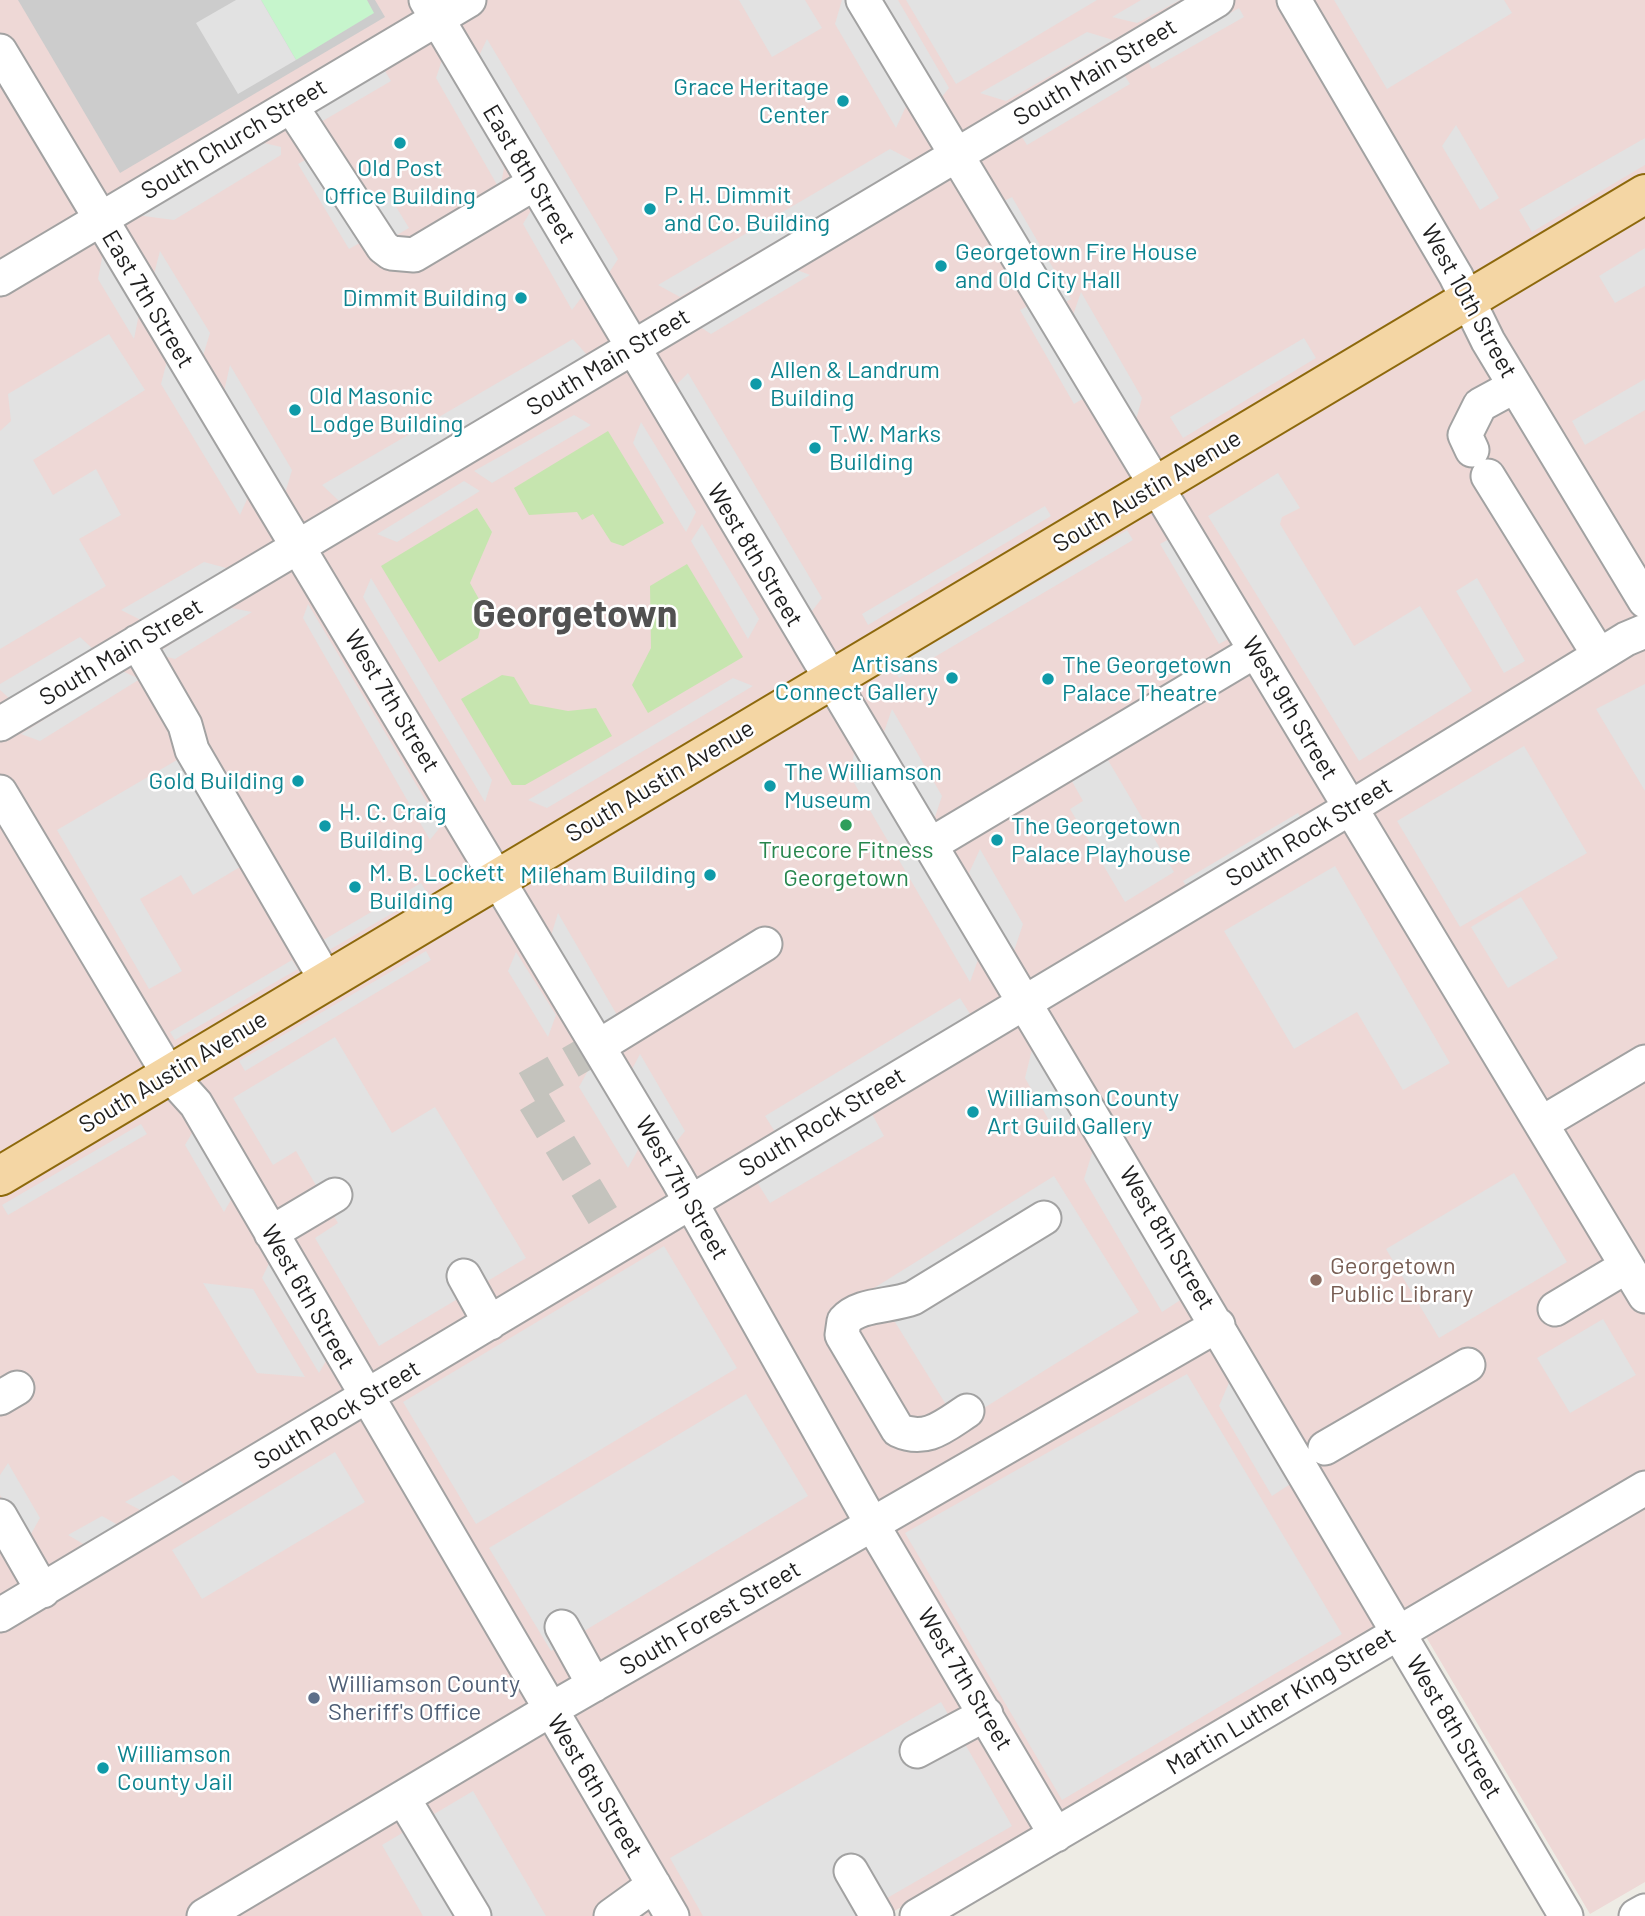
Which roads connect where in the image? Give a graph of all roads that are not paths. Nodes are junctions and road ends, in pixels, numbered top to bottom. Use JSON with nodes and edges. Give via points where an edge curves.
{"nodes":[{"id":1,"x":469,"y":0,"type":"edge"},
{"id":2,"x":863,"y":0,"type":"edge"},
{"id":3,"x":1217,"y":0,"type":"edge"},
{"id":4,"x":1294,"y":0,"type":"edge"},
{"id":5,"x":432,"y":9,"type":"edge"},
{"id":6,"x":0,"y":51,"type":"edge"},
{"id":7,"x":291,"y":106,"type":"junction"},
{"id":8,"x":955,"y":156,"type":"junction"},
{"id":9,"x":535,"y":183,"type":"junction"},
{"id":10,"x":1645,"y":194,"type":"edge"},
{"id":11,"x":100,"y":219,"type":"junction"},
{"id":12,"x":0,"y":279,"type":"edge"},
{"id":13,"x":1469,"y":300,"type":"junction"},
{"id":14,"x":633,"y":348,"type":"junction"},
{"id":15,"x":1515,"y":386,"type":"junction"},
{"id":16,"x":1155,"y":485,"type":"junction"},
{"id":17,"x":299,"y":546,"type":"junction"},
{"id":18,"x":1645,"y":601,"type":"edge"},
{"id":19,"x":1645,"y":631,"type":"edge"},
{"id":20,"x":137,"y":642,"type":"junction"},
{"id":21,"x":1255,"y":651,"type":"junction"},
{"id":22,"x":1599,"y":655,"type":"junction"},
{"id":23,"x":829,"y":680,"type":"junction"},
{"id":24,"x":0,"y":724,"type":"edge"},
{"id":25,"x":0,"y":792,"type":"edge"},
{"id":26,"x":1350,"y":808,"type":"junction"},
{"id":27,"x":930,"y":845,"type":"junction"},
{"id":28,"x":499,"y":877,"type":"junction"},
{"id":29,"x":765,"y":944,"type":"dead end"},
{"id":30,"x":326,"y":980,"type":"junction"},
{"id":31,"x":1025,"y":1001,"type":"junction"},
{"id":32,"x":599,"y":1046,"type":"junction"},
{"id":33,"x":1645,"y":1062,"type":"edge"},
{"id":34,"x":168,"y":1073,"type":"junction"},
{"id":35,"x":1542,"y":1123,"type":"junction"},
{"id":36,"x":0,"y":1176,"type":"edge"},
{"id":37,"x":335,"y":1195,"type":"dead end"},
{"id":38,"x":691,"y":1201,"type":"junction"},
{"id":39,"x":1044,"y":1218,"type":"dead end"},
{"id":40,"x":271,"y":1233,"type":"junction"},
{"id":41,"x":1627,"y":1266,"type":"junction"},
{"id":42,"x":464,"y":1276,"type":"dead end"},
{"id":43,"x":1645,"y":1296,"type":"edge"},
{"id":44,"x":1555,"y":1309,"type":"dead end"},
{"id":45,"x":490,"y":1323,"type":"junction"},
{"id":46,"x":1218,"y":1325,"type":"junction"},
{"id":47,"x":1468,"y":1364,"type":"dead end"},
{"id":48,"x":367,"y":1397,"type":"junction"},
{"id":49,"x":967,"y":1411,"type":"dead end"},
{"id":50,"x":1325,"y":1448,"type":"dead end"},
{"id":51,"x":1645,"y":1488,"type":"edge"},
{"id":52,"x":0,"y":1517,"type":"edge"},
{"id":53,"x":872,"y":1524,"type":"junction"},
{"id":54,"x":43,"y":1591,"type":"junction"},
{"id":55,"x":0,"y":1615,"type":"edge"},
{"id":56,"x":562,"y":1628,"type":"dead end"},
{"id":57,"x":1398,"y":1631,"type":"junction"},
{"id":58,"x":594,"y":1685,"type":"junction"},
{"id":59,"x":550,"y":1710,"type":"junction"},
{"id":60,"x":986,"y":1714,"type":"junction"},
{"id":61,"x":917,"y":1751,"type":"dead end"},
{"id":62,"x":402,"y":1798,"type":"junction"},
{"id":63,"x":1056,"y":1835,"type":"junction"},
{"id":64,"x":851,"y":1871,"type":"dead end"},
{"id":65,"x":654,"y":1885,"type":"junction"},
{"id":66,"x":1645,"y":1911,"type":"edge"},
{"id":67,"x":204,"y":1916,"type":"edge"},
{"id":68,"x":474,"y":1916,"type":"edge"},
{"id":69,"x":611,"y":1916,"type":"edge"},
{"id":70,"x":672,"y":1916,"type":"edge"},
{"id":71,"x":877,"y":1916,"type":"edge"},
{"id":72,"x":917,"y":1916,"type":"edge"},
{"id":73,"x":1566,"y":1916,"type":"edge"},
{"id":74,"x":1636,"y":1916,"type":"edge"}],
"edges":[{"from":1,"to":5,"type":"street","name":"South Church Street"},
{"from":2,"to":8,"type":"street","name":"West 9th Street"},
{"from":3,"to":8,"type":"street","name":"South Main Street"},
{"from":4,"to":13,"type":"street","name":"West 10th Street"},
{"from":5,"to":7,"type":"street","name":"South Church Street"},
{"from":5,"to":9,"type":"street","name":"East 8th Street"},
{"from":6,"to":11,"type":"street","name":"East 7th Street"},
{"from":7,"to":9,"type":"street","via":[[391,253],[414,254]]},
{"from":7,"to":11,"type":"street","name":"South Church Street"},
{"from":8,"to":14,"type":"street","name":"South Main Street"},
{"from":8,"to":16,"type":"street","name":"West 9th Street"},
{"from":9,"to":14,"type":"street","name":"East 8th Street"},
{"from":10,"to":13,"type":"main road","name":"South Austin Avenue"},
{"from":11,"to":12,"type":"street","name":"South Church Street"},
{"from":11,"to":17,"type":"street","name":"East 7th Street"},
{"from":13,"to":15,"type":"street","name":"West 10th Street"},
{"from":13,"to":16,"type":"main road","name":"South Austin Avenue"},
{"from":14,"to":17,"type":"street","name":"South Main Street"},
{"from":14,"to":23,"type":"street","name":"West 8th Street"},
{"from":15,"to":18,"type":"street","name":"West 10th Street"},
{"from":15,"to":22,"type":"street","via":[[1480,405],[1465,435]]},
{"from":16,"to":21,"type":"street","name":"West 9th Street"},
{"from":16,"to":23,"type":"main road","name":"South Austin Avenue"},
{"from":17,"to":20,"type":"street","name":"South Main Street"},
{"from":17,"to":28,"type":"street","name":"West 7th Street"},
{"from":19,"to":22,"type":"street","name":"South Rock Street"},
{"from":20,"to":24,"type":"street","name":"South Main Street"},
{"from":20,"to":30,"type":"street","via":[[186,725],[192,750]]},
{"from":21,"to":26,"type":"street","name":"West 9th Street"},
{"from":21,"to":27,"type":"street"},
{"from":22,"to":26,"type":"street","name":"South Rock Street"},
{"from":23,"to":27,"type":"street","name":"West 8th Street"},
{"from":23,"to":28,"type":"main road","name":"South Austin Avenue"},
{"from":25,"to":34,"type":"street","name":"West 6th Street"},
{"from":26,"to":31,"type":"street","name":"South Rock Street"},
{"from":26,"to":35,"type":"street","name":"West 9th Street"},
{"from":27,"to":31,"type":"street","name":"West 8th Street"},
{"from":28,"to":30,"type":"main road","name":"South Austin Avenue"},
{"from":28,"to":32,"type":"street","name":"West 7th Street"},
{"from":29,"to":32,"type":"street"},
{"from":30,"to":34,"type":"main road","name":"South Austin Avenue"},
{"from":31,"to":38,"type":"street","name":"South Rock Street"},
{"from":31,"to":46,"type":"street","name":"West 8th Street"},
{"from":32,"to":38,"type":"street","name":"West 7th Street"},
{"from":33,"to":35,"type":"street"},
{"from":34,"to":36,"type":"main road","name":"South Austin Avenue"},
{"from":34,"to":40,"type":"street","name":"West 6th Street","via":[[196,1104]]},
{"from":35,"to":41,"type":"street","name":"West 9th Street"},
{"from":37,"to":40,"type":"street"},
{"from":38,"to":45,"type":"street","name":"South Rock Street"},
{"from":38,"to":53,"type":"street","name":"West 7th Street"},
{"from":39,"to":49,"type":"street","via":[[913,1298],[894,1306],[861,1308],[844,1321],[842,1335],[898,1430],[920,1436],[931,1433]]},
{"from":40,"to":48,"type":"street","name":"West 6th Street"},
{"from":41,"to":43,"type":"street","name":"West 9th Street"},
{"from":41,"to":44,"type":"street"},
{"from":42,"to":45,"type":"street"},
{"from":45,"to":48,"type":"street","name":"South Rock Street"},
{"from":46,"to":53,"type":"street","name":"South Forest Street"},
{"from":46,"to":57,"type":"street","name":"West 8th Street"},
{"from":47,"to":50,"type":"street"},
{"from":48,"to":54,"type":"street","name":"South Rock Street"},
{"from":48,"to":59,"type":"street","name":"West 6th Street"},
{"from":51,"to":57,"type":"street","name":"Martin Luther King Street"},
{"from":52,"to":54,"type":"street"},
{"from":53,"to":58,"type":"street","name":"South Forest Street"},
{"from":53,"to":60,"type":"street","name":"West 7th Street"},
{"from":54,"to":55,"type":"street","name":"South Rock Street"},
{"from":56,"to":58,"type":"street"},
{"from":57,"to":63,"type":"street","name":"Martin Luther King Street"},
{"from":57,"to":73,"type":"street","name":"West 8th Street"},
{"from":58,"to":59,"type":"street","name":"South Forest Street"},
{"from":59,"to":62,"type":"street","name":"South Forest Street"},
{"from":59,"to":65,"type":"street","name":"West 6th Street"},
{"from":60,"to":61,"type":"street"},
{"from":60,"to":63,"type":"street","name":"West 7th Street"},
{"from":62,"to":67,"type":"street","name":"South Forest Street"},
{"from":62,"to":68,"type":"street"},
{"from":63,"to":72,"type":"street","name":"Martin Luther King Street"},
{"from":64,"to":71,"type":"street"},
{"from":65,"to":69,"type":"street"},
{"from":65,"to":70,"type":"street","name":"West 6th Street"},
{"from":66,"to":74,"type":"street"}]}
